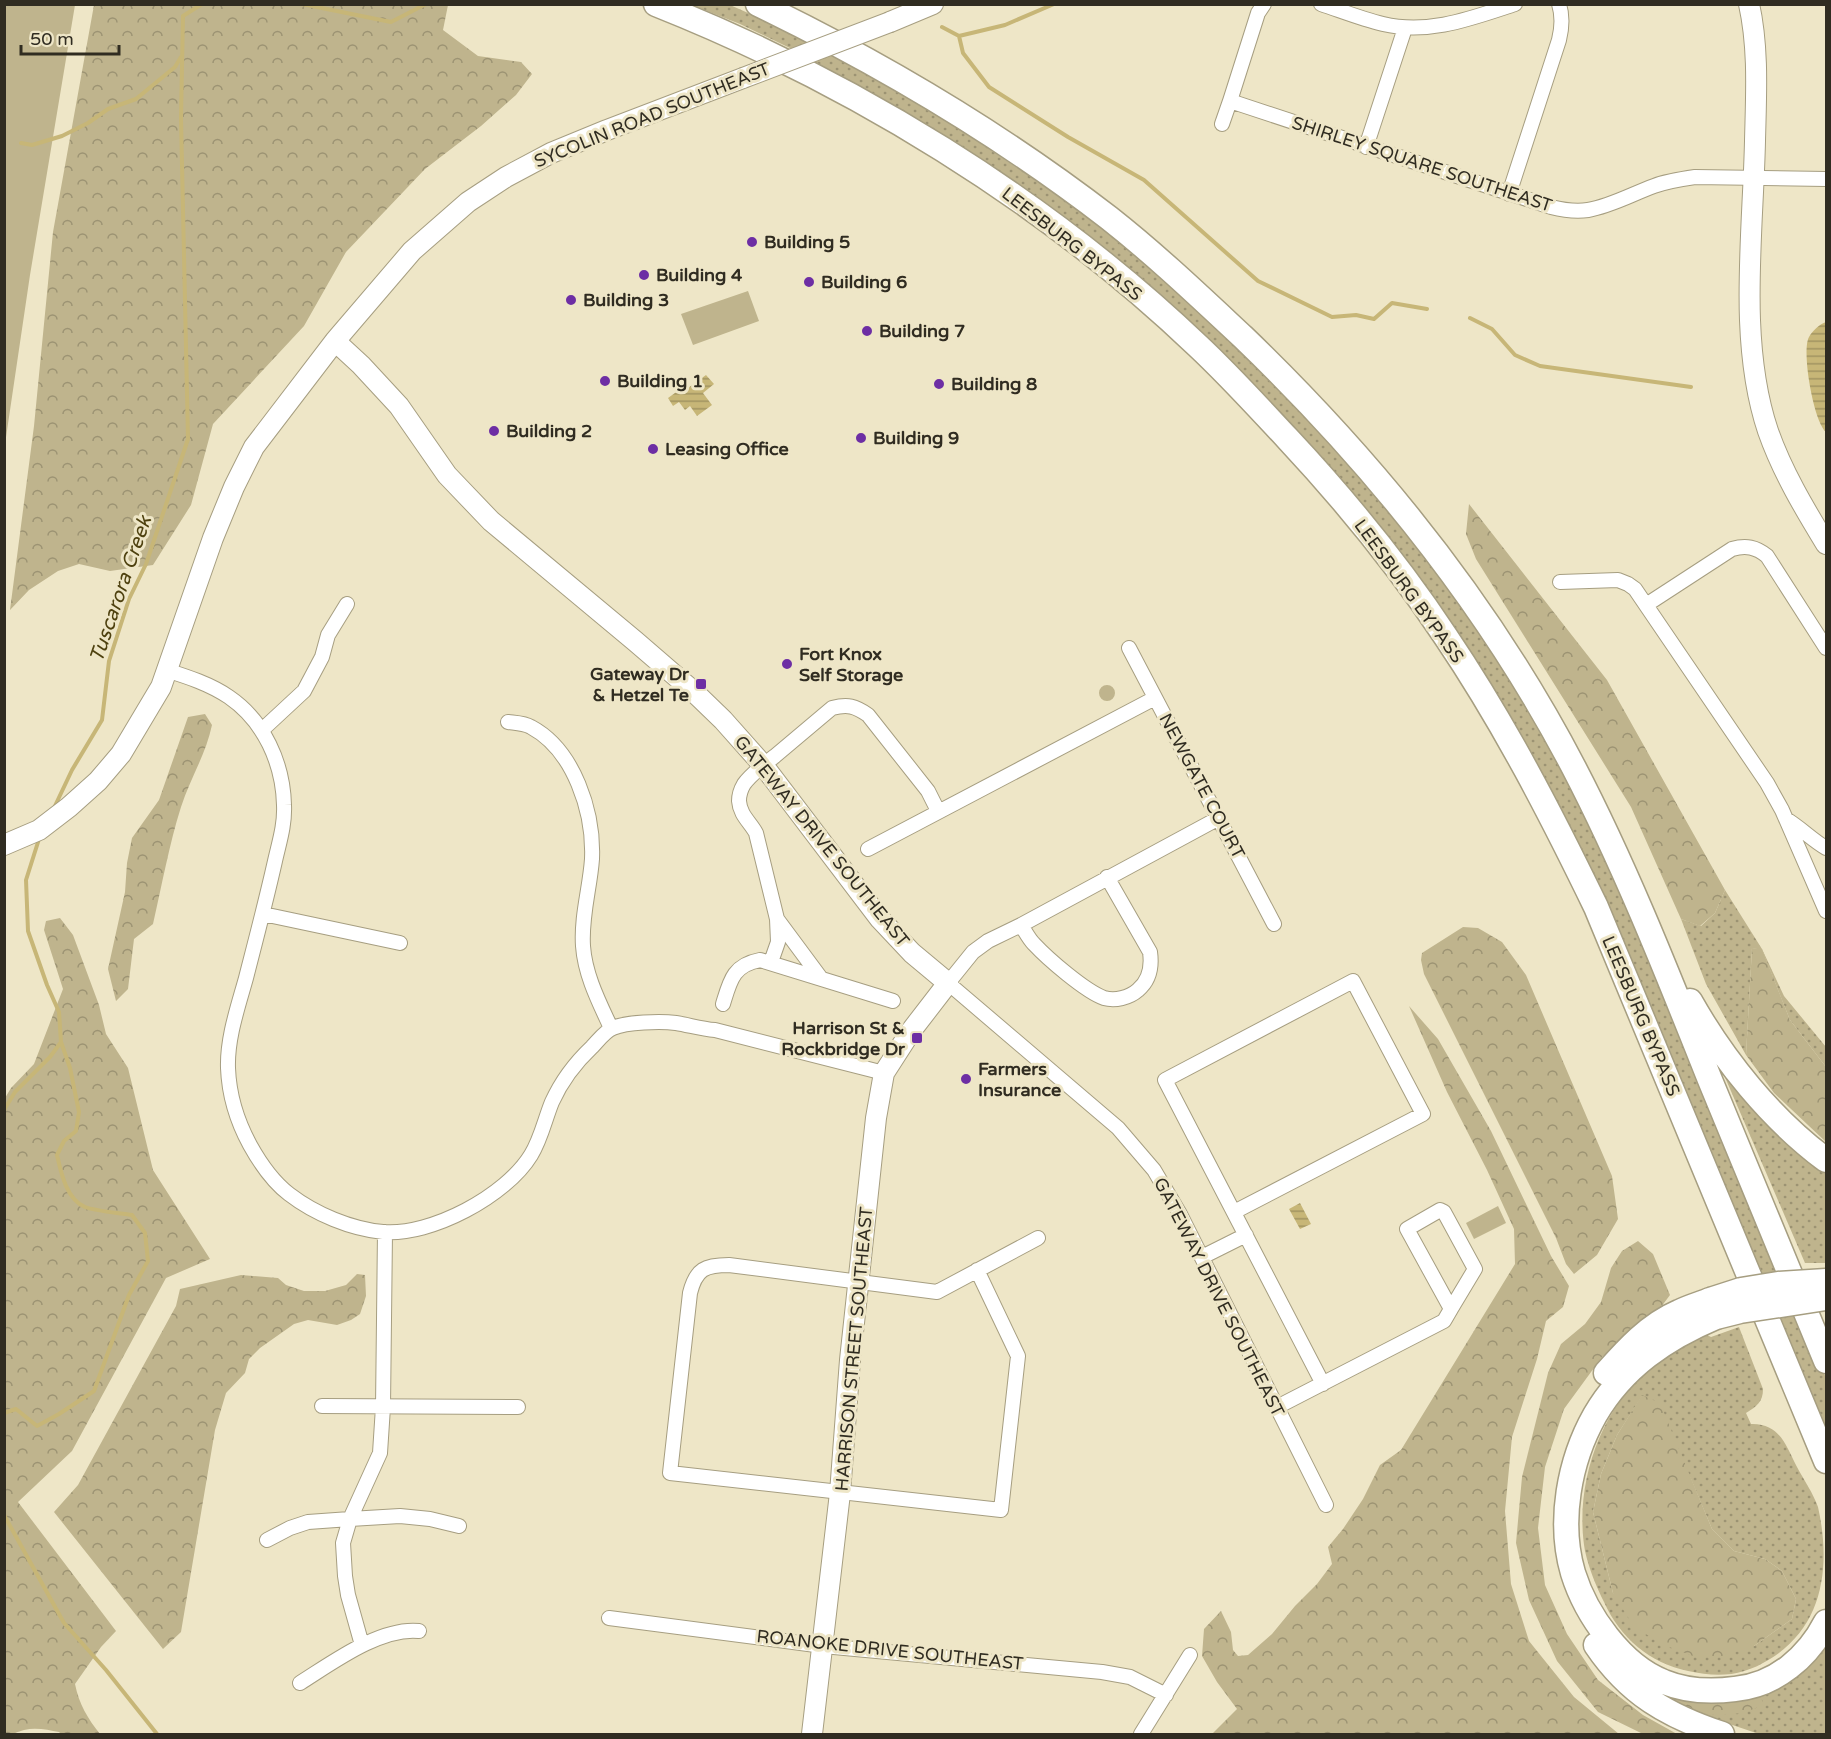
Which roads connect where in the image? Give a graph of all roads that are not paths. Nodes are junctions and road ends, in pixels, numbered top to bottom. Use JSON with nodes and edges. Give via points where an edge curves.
{"nodes":[{"id":1,"x":656,"y":4,"type":"edge"},
{"id":2,"x":758,"y":4,"type":"edge"},
{"id":3,"x":933,"y":4,"type":"edge"},
{"id":4,"x":1264,"y":4,"type":"edge"},
{"id":5,"x":1321,"y":4,"type":"edge"},
{"id":6,"x":1515,"y":4,"type":"edge"},
{"id":7,"x":1559,"y":4,"type":"edge"},
{"id":8,"x":1749,"y":4,"type":"edge"},
{"id":9,"x":1405,"y":28,"type":"junction"},
{"id":10,"x":1230,"y":101,"type":"junction"},
{"id":11,"x":1222,"y":124,"type":"dead end"},
{"id":12,"x":1366,"y":147,"type":"junction"},
{"id":13,"x":1754,"y":178,"type":"junction"},
{"id":14,"x":1827,"y":179,"type":"edge"},
{"id":15,"x":1509,"y":194,"type":"junction"},
{"id":16,"x":335,"y":340,"type":"junction"},
{"id":17,"x":1827,"y":544,"type":"edge"},
{"id":18,"x":1560,"y":582,"type":"dead end"},
{"id":19,"x":346,"y":604,"type":"dead end"},
{"id":20,"x":1646,"y":605,"type":"junction"},
{"id":21,"x":1129,"y":648,"type":"dead end"},
{"id":22,"x":1827,"y":648,"type":"edge"},
{"id":23,"x":166,"y":670,"type":"junction"},
{"id":24,"x":1155,"y":698,"type":"junction"},
{"id":25,"x":508,"y":722,"type":"dead end"},
{"id":26,"x":262,"y":730,"type":"junction"},
{"id":27,"x":764,"y":765,"type":"junction"},
{"id":28,"x":938,"y":811,"type":"junction"},
{"id":29,"x":1219,"y":818,"type":"junction"},
{"id":30,"x":1786,"y":819,"type":"junction"},
{"id":31,"x":4,"y":845,"type":"edge"},
{"id":32,"x":1827,"y":848,"type":"edge"},
{"id":33,"x":868,"y":849,"type":"dead end"},
{"id":34,"x":1107,"y":877,"type":"junction"},
{"id":35,"x":1827,"y":911,"type":"edge"},
{"id":36,"x":263,"y":914,"type":"junction"},
{"id":37,"x":1642,"y":917,"type":"junction"},
{"id":38,"x":777,"y":919,"type":"junction"},
{"id":39,"x":1274,"y":924,"type":"dead end"},
{"id":40,"x":1021,"y":925,"type":"junction"},
{"id":41,"x":400,"y":943,"type":"dead end"},
{"id":42,"x":771,"y":962,"type":"junction"},
{"id":43,"x":820,"y":977,"type":"junction"},
{"id":44,"x":948,"y":983,"type":"junction"},
{"id":45,"x":892,"y":1001,"type":"dead end"},
{"id":46,"x":723,"y":1004,"type":"dead end"},
{"id":47,"x":611,"y":1028,"type":"junction"},
{"id":48,"x":884,"y":1073,"type":"junction"},
{"id":49,"x":1827,"y":1160,"type":"edge"},
{"id":50,"x":1234,"y":1212,"type":"junction"},
{"id":51,"x":385,"y":1232,"type":"junction"},
{"id":52,"x":1246,"y":1235,"type":"junction"},
{"id":53,"x":1038,"y":1238,"type":"dead end"},
{"id":54,"x":1203,"y":1257,"type":"junction"},
{"id":55,"x":977,"y":1270,"type":"junction"},
{"id":56,"x":858,"y":1281,"type":"junction"},
{"id":57,"x":1827,"y":1281,"type":"edge"},
{"id":58,"x":1827,"y":1298,"type":"edge"},
{"id":59,"x":1451,"y":1309,"type":"junction"},
{"id":60,"x":1713,"y":1309,"type":"junction"},
{"id":61,"x":1827,"y":1361,"type":"edge"},
{"id":62,"x":1791,"y":1375,"type":"junction"},
{"id":63,"x":1323,"y":1384,"type":"junction"},
{"id":64,"x":322,"y":1406,"type":"dead end"},
{"id":65,"x":383,"y":1407,"type":"junction"},
{"id":66,"x":518,"y":1407,"type":"dead end"},
{"id":67,"x":1277,"y":1407,"type":"junction"},
{"id":68,"x":1827,"y":1461,"type":"edge"},
{"id":69,"x":1827,"y":1479,"type":"edge"},
{"id":70,"x":840,"y":1492,"type":"junction"},
{"id":71,"x":1326,"y":1506,"type":"dead end"},
{"id":72,"x":350,"y":1519,"type":"junction"},
{"id":73,"x":459,"y":1526,"type":"dead end"},
{"id":74,"x":267,"y":1540,"type":"dead end"},
{"id":75,"x":609,"y":1618,"type":"dead end"},
{"id":76,"x":1827,"y":1622,"type":"edge"},
{"id":77,"x":419,"y":1631,"type":"dead end"},
{"id":78,"x":362,"y":1645,"type":"junction"},
{"id":79,"x":823,"y":1646,"type":"junction"},
{"id":80,"x":1190,"y":1655,"type":"dead end"},
{"id":81,"x":300,"y":1683,"type":"dead end"},
{"id":82,"x":1166,"y":1695,"type":"junction"},
{"id":83,"x":812,"y":1734,"type":"edge"},
{"id":84,"x":1141,"y":1734,"type":"edge"},
{"id":85,"x":1722,"y":1734,"type":"edge"}],
"edges":[{"from":1,"to":62,"type":"highway","name":"LEESBURG BYPASS","via":[[756,47],[895,120],[1072,240],[1198,346],[1361,523],[1447,638],[1558,828],[1596,907]]},
{"from":2,"to":37,"type":"highway","via":[[906,82],[1055,179],[1185,282],[1300,393],[1396,499],[1490,626],[1573,766]]},
{"from":3,"to":16,"type":"street","name":"SYCOLIN ROAD SOUTHEAST","bridge":true,"via":[[597,134],[506,177],[468,202],[412,251]]},
{"from":4,"to":10,"type":"street"},
{"from":5,"to":9,"type":"street"},
{"from":6,"to":9,"type":"street","via":[[1451,24]]},
{"from":7,"to":15,"type":"street","via":[[1560,40]]},
{"from":8,"to":13,"type":"street","via":[[1756,80]]},
{"from":9,"to":12,"type":"street"},
{"from":10,"to":11,"type":"street"},
{"from":10,"to":12,"type":"street","name":"SHIRLEY SQUARE SOUTHEAST"},
{"from":12,"to":15,"type":"street","name":"SHIRLEY SQUARE SOUTHEAST"},
{"from":13,"to":14,"type":"street","name":"SHIRLEY SQUARE SOUTHEAST"},
{"from":13,"to":15,"type":"street","name":"SHIRLEY SQUARE SOUTHEAST","via":[[1675,180],[1586,210],[1551,207]]},
{"from":13,"to":17,"type":"street","via":[[1750,323],[1756,382],[1778,456]]},
{"from":16,"to":23,"type":"street","name":"SYCOLIN ROAD SOUTHEAST","via":[[254,447],[213,538]]},
{"from":16,"to":27,"type":"street","name":"GATEWAY DRIVE SOUTHEAST","via":[[382,386],[447,476],[491,521],[693,692]]},
{"from":18,"to":20,"type":"street","via":[[1618,580],[1635,589]]},
{"from":19,"to":26,"type":"street","via":[[328,634],[322,657],[304,691]]},
{"from":20,"to":22,"type":"street","via":[[1732,549],[1751,547],[1767,556]]},
{"from":20,"to":30,"type":"street","via":[[1767,783]]},
{"from":21,"to":24,"type":"street","name":"NEWGATE COURT"},
{"from":23,"to":26,"type":"street","via":[[209,685],[230,698]]},
{"from":23,"to":31,"type":"street","name":"SYCOLIN ROAD SOUTHEAST","via":[[140,724],[98,781],[39,830]]},
{"from":24,"to":28,"type":"street"},
{"from":24,"to":29,"type":"street","name":"NEWGATE COURT"},
{"from":25,"to":47,"type":"street","via":[[530,726],[552,742],[584,797],[592,858],[583,947],[587,973]]},
{"from":26,"to":36,"type":"street","via":[[275,756],[284,805],[283,829]]},
{"from":27,"to":28,"type":"street","via":[[832,708],[856,707],[868,715],[928,791]]},
{"from":27,"to":38,"type":"street","via":[[746,782],[739,798],[743,816],[756,833]]},
{"from":27,"to":44,"type":"street","name":"GATEWAY DRIVE SOUTHEAST","via":[[880,919]]},
{"from":28,"to":33,"type":"street"},
{"from":29,"to":34,"type":"street"},
{"from":29,"to":39,"type":"street","name":"NEWGATE COURT"},
{"from":30,"to":32,"type":"street"},
{"from":30,"to":35,"type":"street"},
{"from":34,"to":40,"type":"street"},
{"from":34,"to":40,"type":"street","via":[[1150,952],[1149,974],[1137,991],[1116,999],[1088,990],[1033,943]]},
{"from":36,"to":41,"type":"street"},
{"from":36,"to":51,"type":"street","via":[[229,1053],[231,1088],[239,1122],[263,1166],[289,1194],[346,1224]]},
{"from":37,"to":49,"type":"highway","via":[[1697,1012],[1736,1069],[1784,1123]]},
{"from":37,"to":61,"type":"highway"},
{"from":38,"to":42,"type":"street","via":[[778,942]]},
{"from":38,"to":43,"type":"street"},
{"from":40,"to":44,"type":"street","via":[[973,952]]},
{"from":42,"to":43,"type":"street"},
{"from":42,"to":46,"type":"street","via":[[756,960],[736,972],[729,981]]},
{"from":43,"to":45,"type":"street"},
{"from":44,"to":48,"type":"street","name":"HARRISON STREET SOUTHEAST"},
{"from":44,"to":54,"type":"street","name":"GATEWAY DRIVE SOUTHEAST","via":[[1118,1128],[1169,1192]]},
{"from":47,"to":48,"type":"street","via":[[674,1023]]},
{"from":47,"to":51,"type":"street","via":[[567,1075],[531,1155],[510,1179],[470,1209],[420,1227]]},
{"from":48,"to":56,"type":"street","name":"HARRISON STREET SOUTHEAST"},
{"from":50,"to":50,"type":"street","via":[[1423,1114],[1353,981],[1165,1080]]},
{"from":50,"to":52,"type":"street"},
{"from":51,"to":65,"type":"street"},
{"from":52,"to":54,"type":"street"},
{"from":52,"to":63,"type":"street"},
{"from":53,"to":55,"type":"street"},
{"from":54,"to":67,"type":"street","name":"GATEWAY DRIVE SOUTHEAST"},
{"from":55,"to":56,"type":"street","via":[[937,1292]]},
{"from":55,"to":70,"type":"street","via":[[1018,1356],[1001,1510]]},
{"from":56,"to":70,"type":"street","name":"HARRISON STREET SOUTHEAST"},
{"from":56,"to":70,"type":"street","via":[[729,1265],[714,1265],[700,1272],[690,1293],[670,1473]]},
{"from":57,"to":60,"type":"highway","bridge":true,"via":[[1742,1290]]},
{"from":58,"to":60,"type":"highway","bridge":true,"via":[[1752,1309]]},
{"from":59,"to":59,"type":"street","via":[[1407,1228],[1440,1210],[1475,1269]]},
{"from":59,"to":63,"type":"street","via":[[1444,1321]]},
{"from":60,"to":76,"type":"highway","via":[[1694,1326],[1655,1349],[1622,1378],[1596,1414],[1579,1450],[1571,1480],[1567,1528],[1574,1574],[1593,1615],[1618,1650],[1650,1676],[1684,1688],[1724,1691],[1770,1679],[1807,1652]]},
{"from":60,"to":85,"type":"highway","via":[[1677,1312],[1660,1322],[1605,1374],[1575,1421],[1556,1483],[1554,1509],[1555,1536],[1569,1597],[1598,1648],[1639,1693],[1663,1710]]},
{"from":62,"to":68,"type":"highway","name":"LEESBURG BYPASS"},
{"from":62,"to":69,"type":"highway"},
{"from":63,"to":67,"type":"street"},
{"from":64,"to":65,"type":"street"},
{"from":65,"to":66,"type":"street"},
{"from":65,"to":72,"type":"street","via":[[380,1453]]},
{"from":67,"to":71,"type":"street","name":"GATEWAY DRIVE SOUTHEAST"},
{"from":70,"to":79,"type":"street","name":"HARRISON STREET SOUTHEAST"},
{"from":72,"to":73,"type":"street","via":[[400,1516]]},
{"from":72,"to":74,"type":"street","via":[[308,1522]]},
{"from":72,"to":78,"type":"street","via":[[343,1543],[345,1576]]},
{"from":75,"to":79,"type":"street","name":"ROANOKE DRIVE SOUTHEAST"},
{"from":77,"to":78,"type":"street","via":[[408,1630]]},
{"from":78,"to":81,"type":"street"},
{"from":79,"to":82,"type":"street","name":"ROANOKE DRIVE SOUTHEAST","via":[[1102,1672],[1130,1677]]},
{"from":79,"to":83,"type":"street","name":"HARRISON STREET SOUTHEAST"},
{"from":80,"to":82,"type":"street"},
{"from":82,"to":84,"type":"street"}]}
